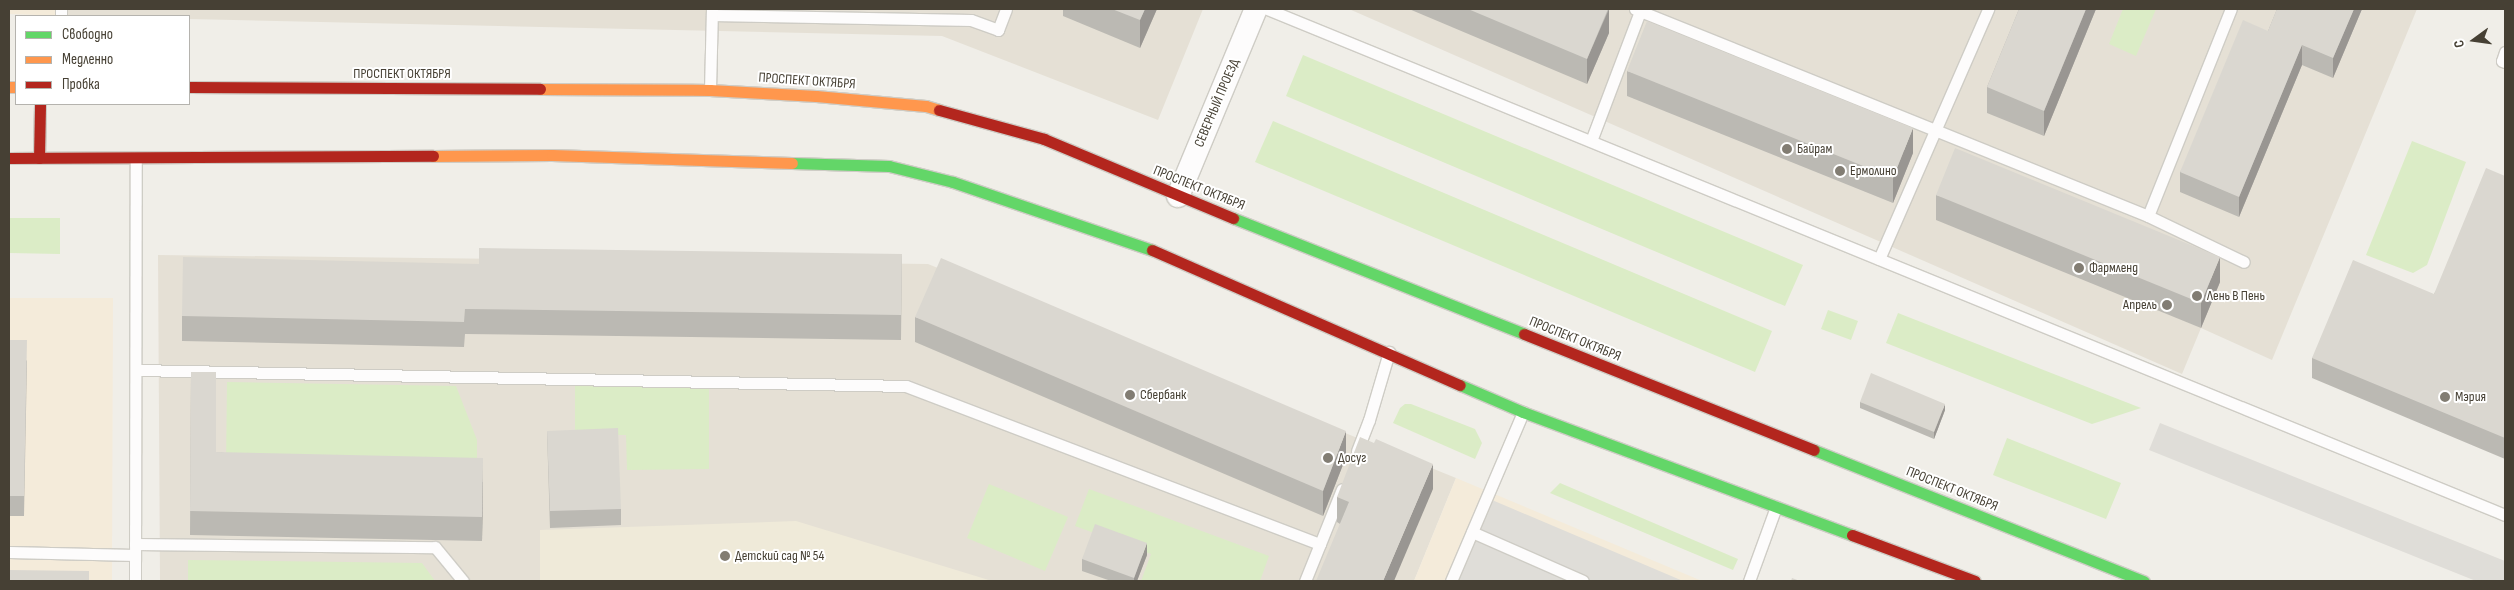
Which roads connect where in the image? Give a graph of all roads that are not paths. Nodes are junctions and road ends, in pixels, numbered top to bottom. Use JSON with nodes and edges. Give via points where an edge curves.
{"nodes":[{"id":1,"x":1006,"y":9,"type":"edge"},
{"id":2,"x":1256,"y":9,"type":"edge"},
{"id":3,"x":1267,"y":9,"type":"edge"},
{"id":4,"x":1988,"y":9,"type":"edge"},
{"id":5,"x":2231,"y":9,"type":"edge"},
{"id":6,"x":1637,"y":10,"type":"edge"},
{"id":7,"x":712,"y":12,"type":"edge"},
{"id":8,"x":2505,"y":52,"type":"edge"},
{"id":9,"x":2505,"y":62,"type":"edge"},
{"id":10,"x":190,"y":88,"type":"edge"},
{"id":11,"x":710,"y":90,"type":"junction"},
{"id":12,"x":40,"y":105,"type":"edge"},
{"id":13,"x":1936,"y":130,"type":"junction"},
{"id":14,"x":1591,"y":141,"type":"junction"},
{"id":15,"x":9,"y":158,"type":"edge"},
{"id":16,"x":39,"y":158,"type":"junction"},
{"id":17,"x":136,"y":158,"type":"junction"},
{"id":18,"x":1178,"y":196,"type":"junction"},
{"id":19,"x":2148,"y":216,"type":"junction"},
{"id":20,"x":1880,"y":259,"type":"junction"},
{"id":21,"x":2244,"y":262,"type":"dead end"},
{"id":22,"x":1389,"y":352,"type":"junction"},
{"id":23,"x":136,"y":370,"type":"junction"},
{"id":24,"x":1523,"y":412,"type":"junction"},
{"id":25,"x":1776,"y":507,"type":"junction"},
{"id":26,"x":2505,"y":514,"type":"edge"},
{"id":27,"x":1472,"y":532,"type":"junction"},
{"id":28,"x":1320,"y":544,"type":"junction"},
{"id":29,"x":135,"y":550,"type":"junction"},
{"id":30,"x":9,"y":552,"type":"edge"},
{"id":31,"x":135,"y":581,"type":"edge"},
{"id":32,"x":463,"y":581,"type":"edge"},
{"id":33,"x":1305,"y":581,"type":"edge"},
{"id":34,"x":1451,"y":581,"type":"edge"},
{"id":35,"x":1583,"y":581,"type":"edge"},
{"id":36,"x":1749,"y":581,"type":"edge"},
{"id":37,"x":1975,"y":581,"type":"edge"},
{"id":38,"x":2144,"y":581,"type":"edge"}],
"edges":[{"from":1,"to":7,"type":"lane","via":[[998,30],[971,20]]},
{"from":2,"to":18,"type":"street","name":"СЕВЕРНЫЙ ПРОЕЗД"},
{"from":3,"to":14,"type":"lane"},
{"from":4,"to":13,"type":"lane"},
{"from":5,"to":19,"type":"lane"},
{"from":6,"to":13,"type":"lane"},
{"from":6,"to":14,"type":"lane"},
{"from":7,"to":11,"type":"lane"},
{"from":8,"to":9,"type":"lane","via":[[2502,60]]},
{"from":10,"to":11,"type":"main road","name":"ПРОСПЕКТ ОКТЯБРЯ"},
{"from":11,"to":18,"type":"main road","name":"ПРОСПЕКТ ОКТЯБРЯ","via":[[926,106],[1044,140]]},
{"from":12,"to":16,"type":"main road"},
{"from":13,"to":19,"type":"lane"},
{"from":13,"to":20,"type":"lane"},
{"from":14,"to":20,"type":"lane"},
{"from":15,"to":16,"type":"main road"},
{"from":16,"to":17,"type":"main road"},
{"from":17,"to":22,"type":"main road","via":[[552,155],[889,166],[953,182],[1148,248]]},
{"from":17,"to":23,"type":"lane"},
{"from":18,"to":38,"type":"main road","name":"ПРОСПЕКТ ОКТЯБРЯ"},
{"from":19,"to":21,"type":"lane"},
{"from":20,"to":26,"type":"lane"},
{"from":22,"to":24,"type":"main road"},
{"from":22,"to":28,"type":"lane","via":[[1369,420]]},
{"from":23,"to":28,"type":"lane","via":[[906,386]]},
{"from":23,"to":29,"type":"lane"},
{"from":24,"to":25,"type":"main road"},
{"from":24,"to":27,"type":"lane"},
{"from":25,"to":36,"type":"lane"},
{"from":25,"to":37,"type":"main road"},
{"from":27,"to":34,"type":"lane"},
{"from":27,"to":35,"type":"lane"},
{"from":28,"to":33,"type":"lane"},
{"from":29,"to":30,"type":"lane"},
{"from":29,"to":31,"type":"lane"},
{"from":29,"to":32,"type":"lane","via":[[435,547]]}]}
